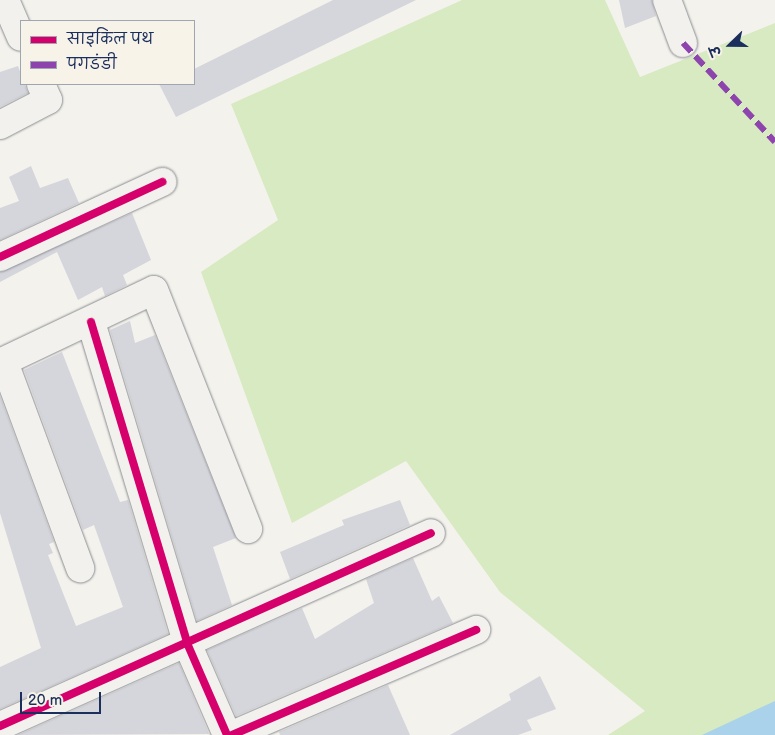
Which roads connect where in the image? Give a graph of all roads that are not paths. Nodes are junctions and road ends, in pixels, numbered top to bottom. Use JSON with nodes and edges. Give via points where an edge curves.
{"nodes":[{"id":1,"x":5,"y":0,"type":"edge"},
{"id":2,"x":667,"y":0,"type":"edge"},
{"id":3,"x":20,"y":35,"type":"edge"},
{"id":4,"x":683,"y":44,"type":"dead end"},
{"id":5,"x":41,"y":85,"type":"edge"},
{"id":6,"x":0,"y":125,"type":"edge"},
{"id":7,"x":162,"y":182,"type":"dead end"},
{"id":8,"x":0,"y":257,"type":"edge"},
{"id":9,"x":91,"y":322,"type":"junction"},
{"id":10,"x":2,"y":363,"type":"edge"},
{"id":11,"x":248,"y":529,"type":"dead end"},
{"id":12,"x":431,"y":533,"type":"dead end"},
{"id":13,"x":80,"y":568,"type":"dead end"},
{"id":14,"x":476,"y":630,"type":"dead end"},
{"id":15,"x":187,"y":643,"type":"junction"},
{"id":16,"x":0,"y":726,"type":"edge"},
{"id":17,"x":227,"y":735,"type":"edge"},
{"id":18,"x":232,"y":735,"type":"edge"}],
"edges":[{"from":1,"to":3,"type":"street"},
{"from":2,"to":4,"type":"street"},
{"from":5,"to":6,"type":"street","via":[[48,100]]},
{"from":7,"to":8,"type":"street"},
{"from":9,"to":10,"type":"street"},
{"from":9,"to":11,"type":"street","via":[[142,293],[158,294]]},
{"from":9,"to":15,"type":"street"},
{"from":10,"to":13,"type":"street"},
{"from":12,"to":15,"type":"street"},
{"from":14,"to":18,"type":"street"},
{"from":15,"to":16,"type":"street"},
{"from":15,"to":17,"type":"street"}]}
